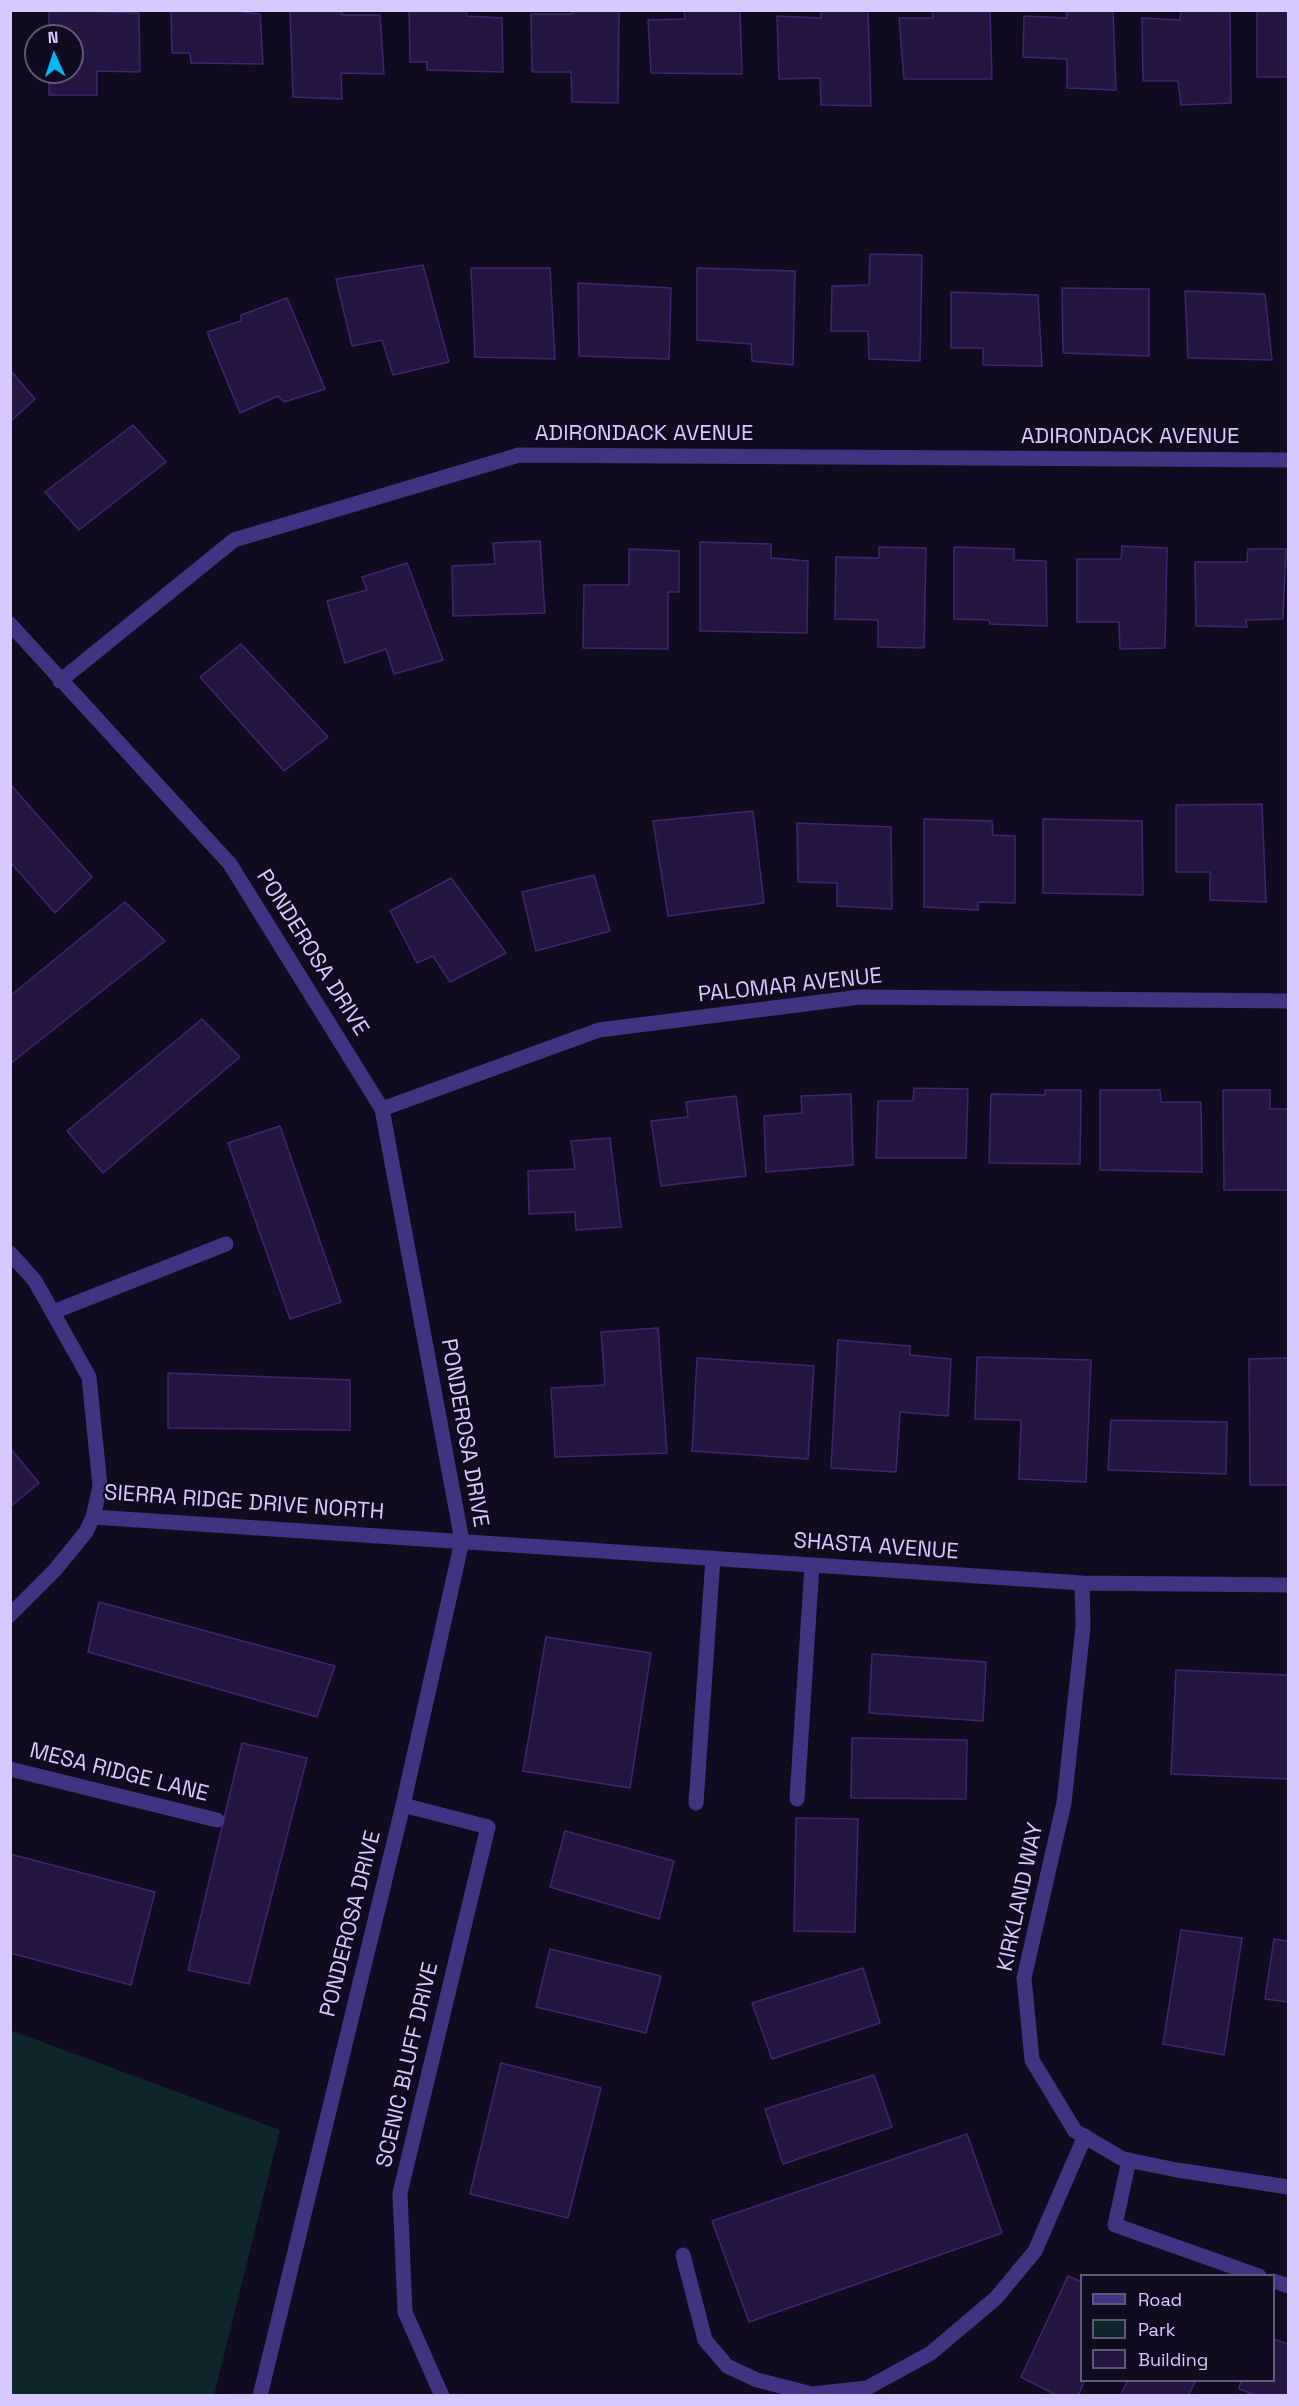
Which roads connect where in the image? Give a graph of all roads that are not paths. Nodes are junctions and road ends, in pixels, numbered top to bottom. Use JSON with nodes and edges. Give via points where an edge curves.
{"nodes":[{"id":1,"x":1288,"y":460,"type":"edge"},
{"id":2,"x":10,"y":624,"type":"edge"},
{"id":3,"x":60,"y":681,"type":"junction"},
{"id":4,"x":1288,"y":1001,"type":"edge"},
{"id":5,"x":382,"y":1109,"type":"junction"},
{"id":6,"x":226,"y":1245,"type":"dead end"},
{"id":7,"x":10,"y":1253,"type":"edge"},
{"id":8,"x":53,"y":1312,"type":"junction"},
{"id":9,"x":93,"y":1517,"type":"junction"},
{"id":10,"x":462,"y":1541,"type":"junction"},
{"id":11,"x":713,"y":1558,"type":"junction"},
{"id":12,"x":812,"y":1565,"type":"junction"},
{"id":13,"x":1082,"y":1583,"type":"junction"},
{"id":14,"x":1288,"y":1585,"type":"edge"},
{"id":15,"x":10,"y":1615,"type":"edge"},
{"id":16,"x":10,"y":1769,"type":"edge"},
{"id":17,"x":797,"y":1799,"type":"dead end"},
{"id":18,"x":696,"y":1803,"type":"dead end"},
{"id":19,"x":403,"y":1805,"type":"junction"},
{"id":20,"x":217,"y":1820,"type":"dead end"},
{"id":21,"x":1085,"y":2136,"type":"junction"},
{"id":22,"x":1129,"y":2160,"type":"junction"},
{"id":23,"x":1288,"y":2187,"type":"edge"},
{"id":24,"x":683,"y":2255,"type":"dead end"},
{"id":25,"x":1253,"y":2274,"type":"edge"},
{"id":26,"x":260,"y":2396,"type":"edge"},
{"id":27,"x":442,"y":2396,"type":"edge"}],
"edges":[{"from":1,"to":3,"type":"street","name":"ADIRONDACK AVENUE","via":[[519,455],[234,540]]},
{"from":2,"to":3,"type":"street","name":"PONDEROSA DRIVE"},
{"from":3,"to":5,"type":"street","name":"PONDEROSA DRIVE","via":[[230,864]]},
{"from":4,"to":5,"type":"street","name":"PALOMAR AVENUE","via":[[860,997],[599,1030]]},
{"from":5,"to":10,"type":"street","name":"PONDEROSA DRIVE"},
{"from":6,"to":8,"type":"street"},
{"from":7,"to":8,"type":"street","name":"SIERRA RIDGE DRIVE NORTH","via":[[35,1281]]},
{"from":8,"to":9,"type":"street","name":"SIERRA RIDGE DRIVE NORTH","via":[[89,1377],[100,1486]]},
{"from":9,"to":10,"type":"street","name":"SIERRA RIDGE DRIVE NORTH"},
{"from":9,"to":15,"type":"street","via":[[86,1532],[55,1570]]},
{"from":10,"to":11,"type":"street","name":"SHASTA AVENUE"},
{"from":10,"to":19,"type":"street","name":"PONDEROSA DRIVE"},
{"from":11,"to":12,"type":"street","name":"SHASTA AVENUE"},
{"from":11,"to":18,"type":"street"},
{"from":12,"to":13,"type":"street","name":"SHASTA AVENUE"},
{"from":12,"to":17,"type":"street"},
{"from":13,"to":14,"type":"street","name":"SHASTA AVENUE"},
{"from":13,"to":21,"type":"street","name":"KIRKLAND WAY","via":[[1083,1627],[1065,1803],[1024,1978],[1032,2060],[1075,2131]]},
{"from":16,"to":20,"type":"street","name":"MESA RIDGE LANE"},
{"from":19,"to":26,"type":"street","name":"PONDEROSA DRIVE"},
{"from":19,"to":27,"type":"street","name":"SCENIC BLUFF DRIVE","via":[[488,1827],[400,2193],[405,2312]]},
{"from":21,"to":22,"type":"street","name":"KIRKLAND WAY"},
{"from":21,"to":24,"type":"street","via":[[1035,2251],[996,2298],[932,2353],[867,2388],[812,2394],[758,2380],[728,2366],[705,2340]]},
{"from":22,"to":23,"type":"street","name":"KIRKLAND WAY"},
{"from":22,"to":25,"type":"street","via":[[1115,2225]]}]}
